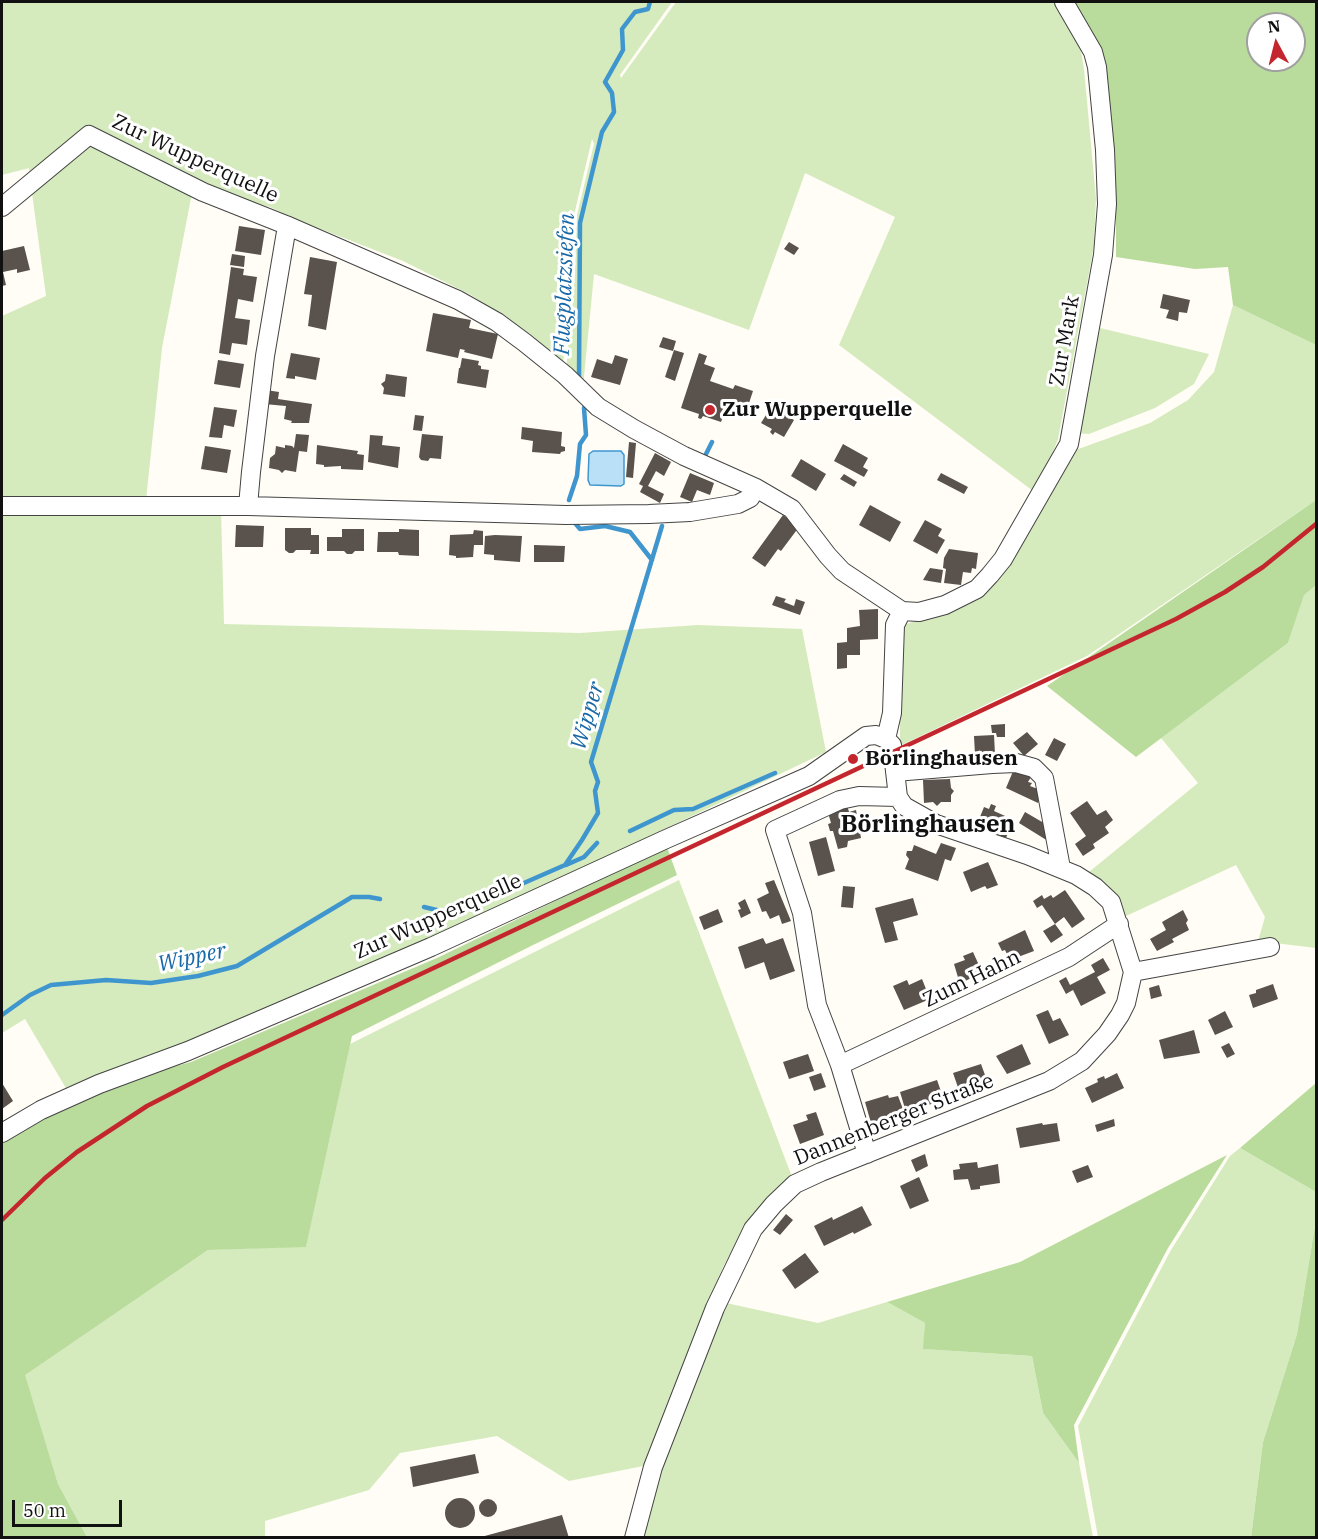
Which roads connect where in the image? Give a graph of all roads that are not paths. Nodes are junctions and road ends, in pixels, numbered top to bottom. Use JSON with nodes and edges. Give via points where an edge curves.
{"nodes":[{"id":1,"x":1064,"y":2,"type":"edge"},
{"id":2,"x":2,"y":207,"type":"edge"},
{"id":3,"x":287,"y":226,"type":"junction"},
{"id":4,"x":756,"y":488,"type":"junction"},
{"id":5,"x":2,"y":506,"type":"edge"},
{"id":6,"x":248,"y":506,"type":"junction"},
{"id":7,"x":902,"y":611,"type":"junction"},
{"id":8,"x":886,"y":739,"type":"junction"},
{"id":9,"x":895,"y":772,"type":"junction"},
{"id":10,"x":898,"y":797,"type":"junction"},
{"id":11,"x":1061,"y":868,"type":"junction"},
{"id":12,"x":1119,"y":924,"type":"junction"},
{"id":13,"x":1270,"y":947,"type":"dead end"},
{"id":14,"x":1133,"y":972,"type":"junction"},
{"id":15,"x":840,"y":1065,"type":"junction"},
{"id":16,"x":2,"y":1133,"type":"edge"},
{"id":17,"x":867,"y":1154,"type":"junction"},
{"id":18,"x":634,"y":1538,"type":"edge"}],
"edges":[{"from":1,"to":7,"type":"street","name":"Zur Mark","via":[[1093,52],[1097,68],[1107,204],[1101,266],[1069,444],[1003,560],[990,575],[976,589],[945,605],[919,612]]},
{"from":2,"to":3,"type":"street","name":"Zur Wupperquelle","via":[[89,135],[202,192]]},
{"from":3,"to":4,"type":"street","name":"Zur Wupperquelle","via":[[458,300],[524,342],[598,407],[684,456]]},
{"from":3,"to":6,"type":"street","name":"Zur Wupperquelle","via":[[265,356]]},
{"from":4,"to":6,"type":"street","via":[[750,498],[738,504],[690,512],[566,515]]},
{"from":4,"to":7,"type":"street","name":"Zur Wupperquelle","via":[[792,509],[842,571]]},
{"from":5,"to":6,"type":"street"},
{"from":7,"to":8,"type":"street","via":[[895,625],[892,713]]},
{"from":8,"to":9,"type":"street","via":[[892,745]]},
{"from":8,"to":16,"type":"street","name":"Zur Wupperquelle","via":[[866,736],[809,776],[431,946],[188,1051],[99,1084]]},
{"from":9,"to":10,"type":"street"},
{"from":9,"to":11,"type":"street","via":[[1016,763],[1034,768],[1044,778]]},
{"from":10,"to":11,"type":"street","name":"Dannenberger Straße","via":[[904,806],[936,824]]},
{"from":10,"to":15,"type":"street","via":[[859,796],[840,800],[775,830],[802,913],[817,1005]]},
{"from":11,"to":12,"type":"street","name":"Dannenberger Straße","via":[[1095,887],[1111,903]]},
{"from":12,"to":14,"type":"street","name":"Dannenberger Straße"},
{"from":12,"to":15,"type":"street","name":"Zum Hahn","via":[[1069,957]]},
{"from":13,"to":14,"type":"street"},
{"from":14,"to":17,"type":"street","name":"Dannenberger Straße","via":[[1120,1015],[1082,1061],[1049,1081]]},
{"from":15,"to":17,"type":"street"},
{"from":17,"to":18,"type":"street","name":"Dannenberger Straße","via":[[795,1184],[753,1229],[715,1308],[653,1467]]}]}
